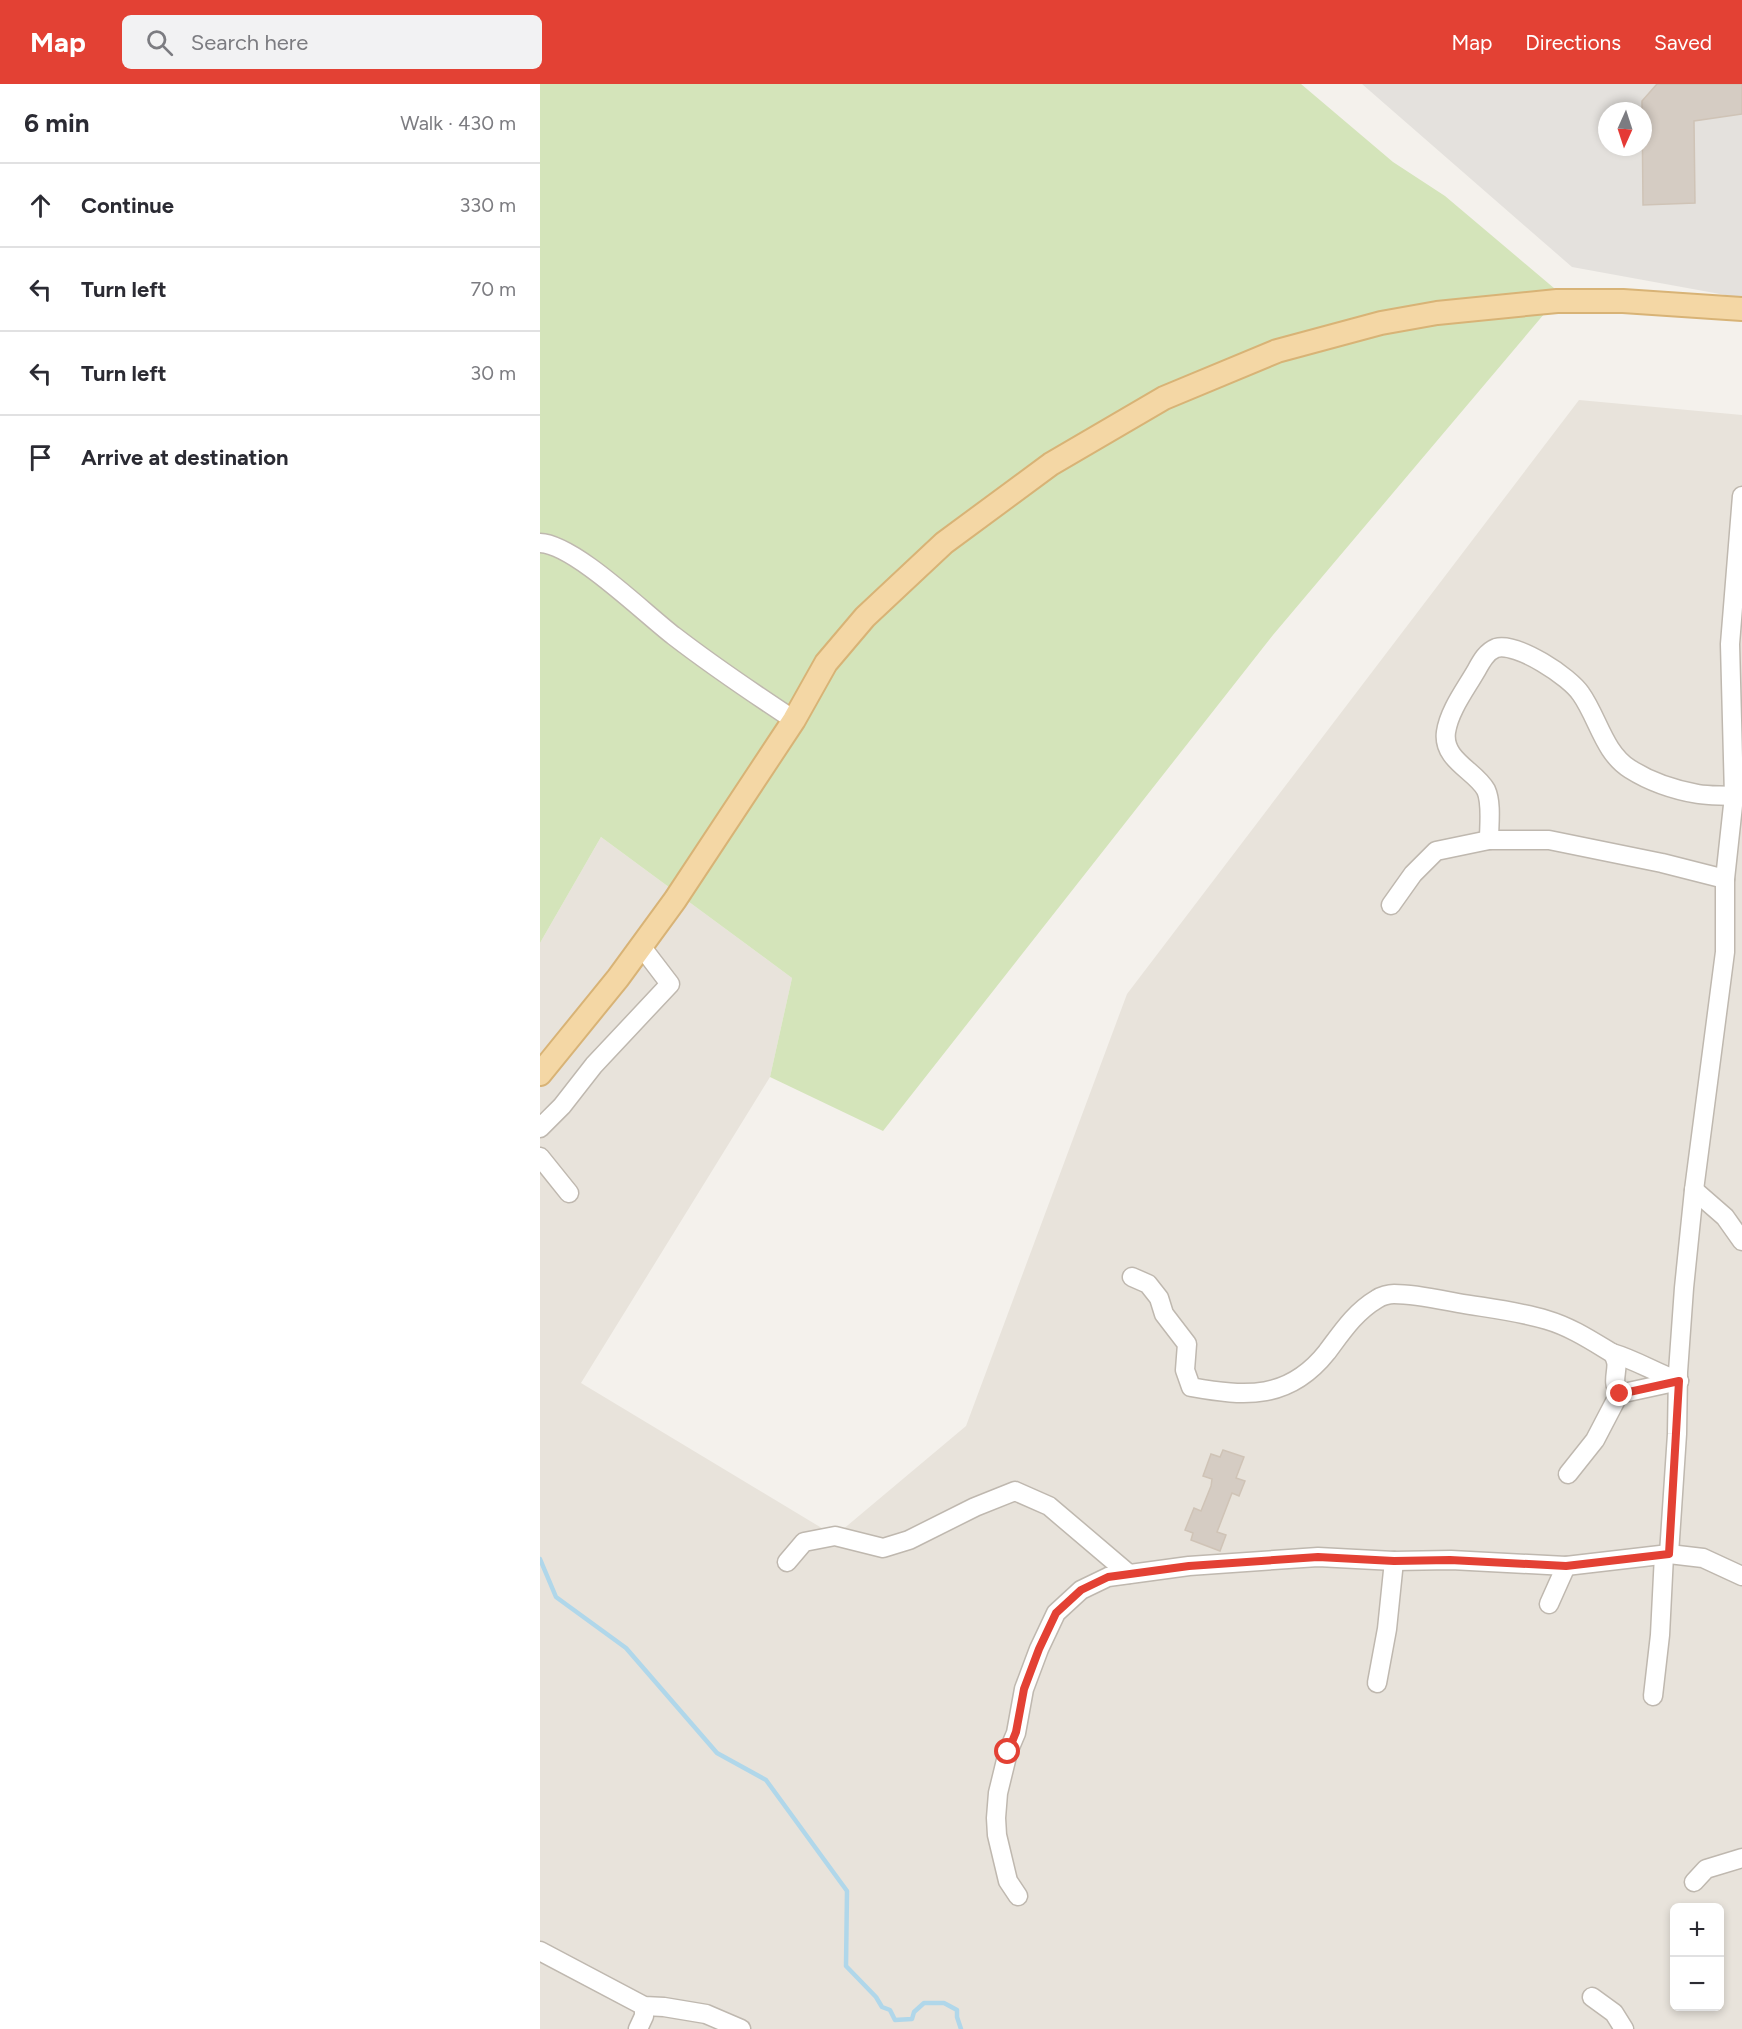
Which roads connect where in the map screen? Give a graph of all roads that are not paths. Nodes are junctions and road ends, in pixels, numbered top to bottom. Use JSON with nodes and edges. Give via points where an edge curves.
{"nodes":[{"id":1,"x":1741,"y":309,"type":"edge"},
{"id":2,"x":1742,"y":496,"type":"edge"},
{"id":3,"x":540,"y":543,"type":"edge"},
{"id":4,"x":794,"y":720,"type":"junction"},
{"id":5,"x":1734,"y":796,"type":"junction"},
{"id":6,"x":1489,"y":840,"type":"junction"},
{"id":7,"x":1725,"y":879,"type":"junction"},
{"id":8,"x":1391,"y":905,"type":"dead end"},
{"id":9,"x":641,"y":946,"type":"junction"},
{"id":10,"x":1734,"y":954,"type":"edge"},
{"id":11,"x":540,"y":1074,"type":"edge"},
{"id":12,"x":540,"y":1128,"type":"edge"},
{"id":13,"x":540,"y":1157,"type":"edge"},
{"id":14,"x":1694,"y":1190,"type":"junction"},
{"id":15,"x":569,"y":1193,"type":"dead end"},
{"id":16,"x":1742,"y":1241,"type":"edge"},
{"id":17,"x":1132,"y":1277,"type":"dead end"},
{"id":18,"x":1612,"y":1353,"type":"junction"},
{"id":19,"x":1679,"y":1381,"type":"junction"},
{"id":20,"x":1620,"y":1394,"type":"junction"},
{"id":21,"x":1568,"y":1474,"type":"dead end"},
{"id":22,"x":1667,"y":1555,"type":"junction"},
{"id":23,"x":1394,"y":1561,"type":"junction"},
{"id":24,"x":787,"y":1562,"type":"dead end"},
{"id":25,"x":1566,"y":1566,"type":"junction"},
{"id":26,"x":1129,"y":1574,"type":"junction"},
{"id":27,"x":1742,"y":1576,"type":"edge"},
{"id":28,"x":1549,"y":1604,"type":"dead end"},
{"id":29,"x":1377,"y":1683,"type":"dead end"},
{"id":30,"x":1653,"y":1696,"type":"dead end"},
{"id":31,"x":1742,"y":1857,"type":"edge"},
{"id":32,"x":1694,"y":1882,"type":"dead end"},
{"id":33,"x":1018,"y":1896,"type":"dead end"},
{"id":34,"x":540,"y":1951,"type":"edge"},
{"id":35,"x":1592,"y":1997,"type":"dead end"},
{"id":36,"x":644,"y":2007,"type":"junction"},
{"id":37,"x":638,"y":2029,"type":"edge"},
{"id":38,"x":741,"y":2029,"type":"edge"},
{"id":39,"x":1624,"y":2029,"type":"edge"}],
"edges":[{"from":1,"to":4,"type":"main road","via":[[1557,301],[1437,313],[1381,323],[1277,351],[1164,398],[1051,464],[944,543],[865,617],[826,663]]},
{"from":2,"to":5,"type":"street","via":[[1730,644]]},
{"from":3,"to":4,"type":"street","via":[[576,556],[673,635]]},
{"from":4,"to":9,"type":"main road"},
{"from":5,"to":6,"type":"street","via":[[1699,795],[1629,769],[1612,753],[1581,692],[1568,679],[1520,651],[1505,647],[1484,657],[1450,716],[1446,733],[1456,760],[1479,781],[1488,797]]},
{"from":5,"to":7,"type":"street"},
{"from":6,"to":7,"type":"street","via":[[1549,840]]},
{"from":6,"to":8,"type":"street","via":[[1436,851]]},
{"from":7,"to":10,"type":"street"},
{"from":9,"to":11,"type":"main road"},
{"from":9,"to":12,"type":"street","via":[[670,984]]},
{"from":10,"to":14,"type":"street"},
{"from":13,"to":15,"type":"street"},
{"from":14,"to":16,"type":"street","via":[[1725,1217]]},
{"from":14,"to":19,"type":"street"},
{"from":17,"to":18,"type":"street","via":[[1148,1284],[1160,1298],[1164,1314],[1187,1344],[1185,1370],[1191,1387],[1224,1393],[1249,1394],[1291,1384],[1310,1371],[1366,1307],[1391,1294],[1547,1320]]},
{"from":18,"to":19,"type":"street"},
{"from":18,"to":20,"type":"street","via":[[1617,1359],[1614,1381]]},
{"from":19,"to":20,"type":"street"},
{"from":19,"to":22,"type":"street"},
{"from":20,"to":21,"type":"street","via":[[1595,1440]]},
{"from":22,"to":25,"type":"street"},
{"from":22,"to":27,"type":"street","via":[[1703,1558]]},
{"from":22,"to":30,"type":"street"},
{"from":23,"to":25,"type":"street"},
{"from":23,"to":26,"type":"street","via":[[1318,1557]]},
{"from":23,"to":29,"type":"street"},
{"from":24,"to":26,"type":"street","via":[[804,1542],[835,1536],[883,1548],[909,1540],[1015,1491],[1049,1506]]},
{"from":25,"to":28,"type":"street"},
{"from":26,"to":33,"type":"street","via":[[1108,1577],[1081,1590],[1056,1613],[1024,1689],[998,1793],[996,1818],[1008,1881]]},
{"from":31,"to":32,"type":"street","via":[[1706,1869]]},
{"from":34,"to":36,"type":"street"},
{"from":35,"to":39,"type":"street","via":[[1614,2013]]},
{"from":36,"to":37,"type":"street"},
{"from":36,"to":38,"type":"street","via":[[706,2014]]}]}
